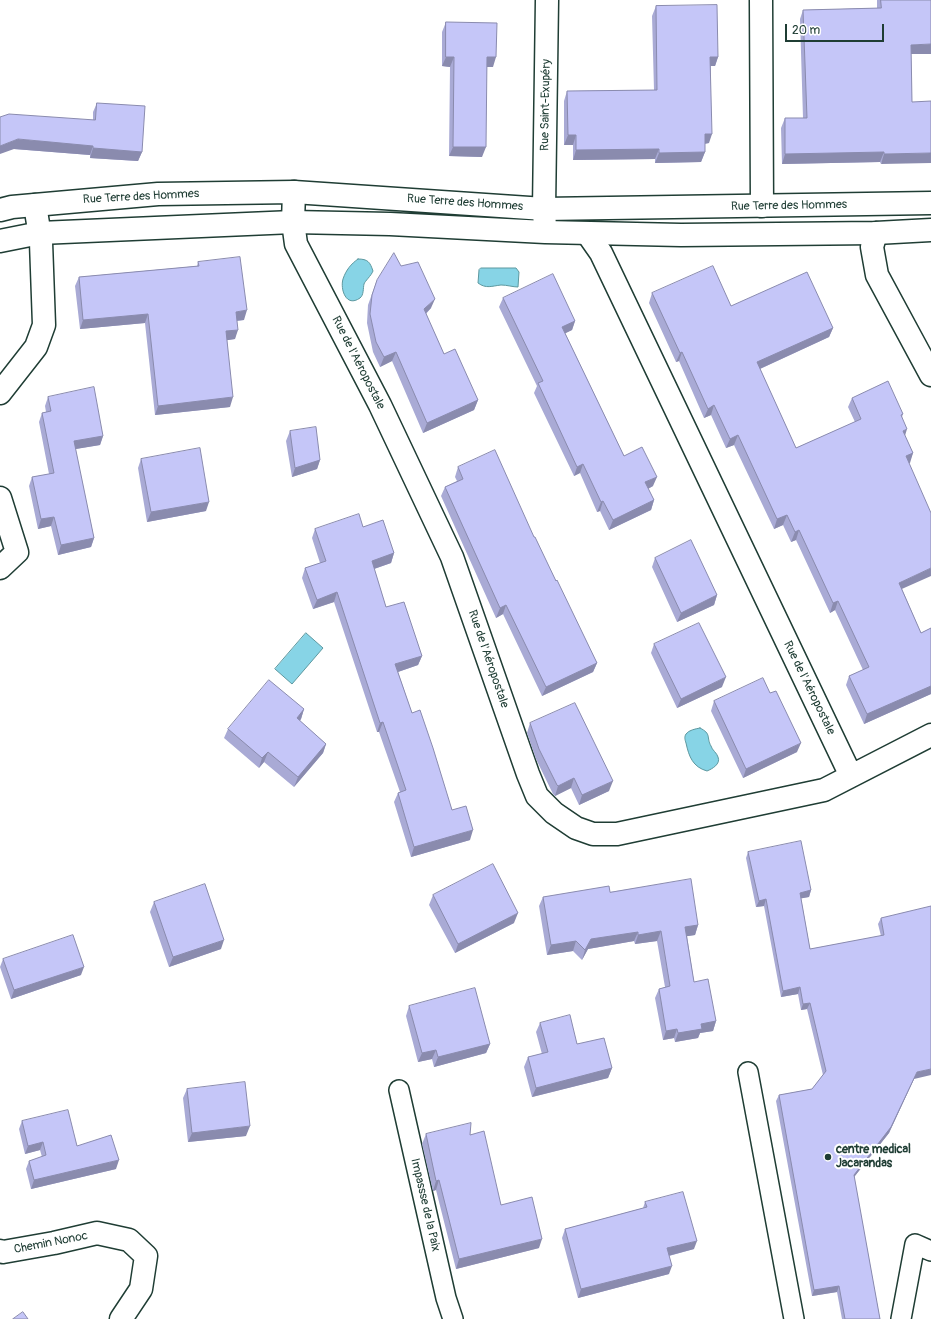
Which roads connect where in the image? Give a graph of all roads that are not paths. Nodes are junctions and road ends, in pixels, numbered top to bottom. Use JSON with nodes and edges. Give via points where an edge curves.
{"nodes":[{"id":1,"x":547,"y":0,"type":"edge"},
{"id":2,"x":761,"y":0,"type":"edge"},
{"id":3,"x":294,"y":192,"type":"junction"},
{"id":4,"x":931,"y":203,"type":"edge"},
{"id":5,"x":35,"y":205,"type":"junction"},
{"id":6,"x":762,"y":206,"type":"junction"},
{"id":7,"x":544,"y":209,"type":"junction"},
{"id":8,"x":0,"y":210,"type":"edge"},
{"id":9,"x":293,"y":222,"type":"junction"},
{"id":10,"x":931,"y":230,"type":"edge"},
{"id":11,"x":545,"y":232,"type":"junction"},
{"id":12,"x":40,"y":233,"type":"junction"},
{"id":13,"x":587,"y":233,"type":"junction"},
{"id":14,"x":876,"y":233,"type":"junction"},
{"id":15,"x":0,"y":241,"type":"edge"},
{"id":16,"x":931,"y":375,"type":"edge"},
{"id":17,"x":0,"y":393,"type":"edge"},
{"id":18,"x":0,"y":498,"type":"edge"},
{"id":19,"x":0,"y":568,"type":"edge"},
{"id":20,"x":931,"y":735,"type":"edge"},
{"id":21,"x":851,"y":776,"type":"junction"},
{"id":22,"x":748,"y":1072,"type":"dead end"},
{"id":23,"x":399,"y":1090,"type":"dead end"},
{"id":24,"x":0,"y":1251,"type":"edge"},
{"id":25,"x":931,"y":1251,"type":"edge"},
{"id":26,"x":121,"y":1319,"type":"edge"},
{"id":27,"x":453,"y":1319,"type":"edge"},
{"id":28,"x":794,"y":1319,"type":"edge"},
{"id":29,"x":901,"y":1319,"type":"edge"}],
"edges":[{"from":1,"to":7,"type":"street","name":"Rue Saint-Exupéry"},
{"from":2,"to":6,"type":"street"},
{"from":3,"to":5,"type":"street","name":"Rue Terre des Hommes","via":[[158,194]]},
{"from":3,"to":7,"type":"street","name":"Rue Terre des Hommes"},
{"from":3,"to":9,"type":"street","name":"Rue de l'Aéropostale"},
{"from":4,"to":6,"type":"street","name":"Rue Terre des Hommes"},
{"from":5,"to":8,"type":"street","name":"Rue Terre des Hommes"},
{"from":5,"to":12,"type":"street"},
{"from":6,"to":7,"type":"street","name":"Rue Terre des Hommes"},
{"from":7,"to":11,"type":"street","name":"Rue Saint-Exupéry"},
{"from":9,"to":11,"type":"street","name":"Rue Terre des Hommes"},
{"from":9,"to":12,"type":"street","name":"Rue Terre des Hommes"},
{"from":9,"to":21,"type":"street","name":"Rue de l'Aéropostale","via":[[296,244],[380,405],[452,557],[528,774],[537,796],[554,813],[576,828],[593,834],[617,834],[824,790]]},
{"from":10,"to":14,"type":"street","name":"Rue Terre des Hommes"},
{"from":11,"to":13,"type":"street","name":"Rue Terre des Hommes"},
{"from":12,"to":15,"type":"street","name":"Rue Terre des Hommes"},
{"from":12,"to":17,"type":"street","via":[[44,325],[36,346]]},
{"from":13,"to":14,"type":"street","name":"Rue Terre des Hommes"},
{"from":13,"to":21,"type":"street","name":"Rue de l'Aéropostale","via":[[601,253]]},
{"from":14,"to":16,"type":"street","via":[[872,247],[877,275]]},
{"from":18,"to":19,"type":"street","via":[[17,552]]},
{"from":20,"to":21,"type":"street","name":"Rue de l'Aéropostale"},
{"from":22,"to":28,"type":"lane"},
{"from":23,"to":27,"type":"lane","name":"Impassse de la Paix"},
{"from":24,"to":26,"type":"street","name":"Chemin Nonoc","via":[[97,1233],[129,1240],[146,1256],[141,1290]]},
{"from":25,"to":29,"type":"lane","via":[[915,1244]]}]}
